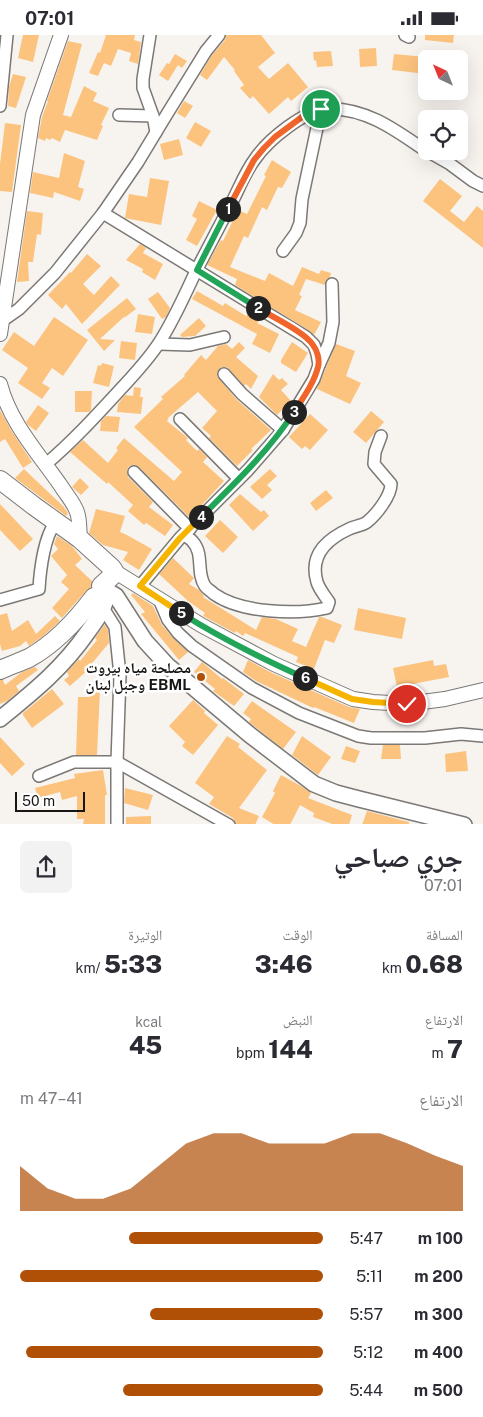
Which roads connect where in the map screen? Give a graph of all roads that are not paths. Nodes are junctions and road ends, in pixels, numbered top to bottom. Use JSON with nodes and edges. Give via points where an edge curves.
{"nodes":[{"id":1,"x":7,"y":35,"type":"edge"},
{"id":2,"x":61,"y":35,"type":"edge"},
{"id":3,"x":150,"y":35,"type":"edge"},
{"id":4,"x":219,"y":35,"type":"edge"},
{"id":5,"x":0,"y":106,"type":"edge"},
{"id":6,"x":321,"y":109,"type":"junction"},
{"id":7,"x":119,"y":115,"type":"dead end"},
{"id":8,"x":153,"y":116,"type":"junction"},
{"id":9,"x":156,"y":133,"type":"junction"},
{"id":10,"x":418,"y":145,"type":"edge"},
{"id":11,"x":443,"y":160,"type":"edge"},
{"id":12,"x":483,"y":186,"type":"edge"},
{"id":13,"x":103,"y":213,"type":"junction"},
{"id":14,"x":283,"y":251,"type":"dead end"},
{"id":15,"x":197,"y":270,"type":"junction"},
{"id":16,"x":332,"y":284,"type":"dead end"},
{"id":17,"x":3,"y":293,"type":"edge"},
{"id":18,"x":1,"y":327,"type":"edge"},
{"id":19,"x":224,"y":337,"type":"dead end"},
{"id":20,"x":158,"y":344,"type":"junction"},
{"id":21,"x":319,"y":365,"type":"junction"},
{"id":22,"x":224,"y":374,"type":"dead end"},
{"id":23,"x":0,"y":385,"type":"edge"},
{"id":24,"x":180,"y":419,"type":"dead end"},
{"id":25,"x":283,"y":430,"type":"junction"},
{"id":26,"x":381,"y":437,"type":"dead end"},
{"id":27,"x":46,"y":465,"type":"junction"},
{"id":28,"x":134,"y":472,"type":"dead end"},
{"id":29,"x":239,"y":479,"type":"junction"},
{"id":30,"x":0,"y":480,"type":"edge"},
{"id":31,"x":56,"y":523,"type":"junction"},
{"id":32,"x":187,"y":532,"type":"junction"},
{"id":33,"x":80,"y":539,"type":"junction"},
{"id":34,"x":114,"y":571,"type":"junction"},
{"id":35,"x":140,"y":586,"type":"junction"},
{"id":36,"x":102,"y":597,"type":"junction"},
{"id":37,"x":159,"y":599,"type":"junction"},
{"id":38,"x":0,"y":600,"type":"edge"},
{"id":39,"x":0,"y":670,"type":"edge"},
{"id":40,"x":483,"y":690,"type":"edge"},
{"id":41,"x":0,"y":719,"type":"edge"},
{"id":42,"x":483,"y":736,"type":"edge"},
{"id":43,"x":117,"y":762,"type":"junction"},
{"id":44,"x":39,"y":776,"type":"dead end"},
{"id":45,"x":117,"y":824,"type":"edge"},
{"id":46,"x":227,"y":824,"type":"edge"},
{"id":47,"x":460,"y":824,"type":"edge"}],
"edges":[{"from":1,"to":5,"type":"street"},
{"from":2,"to":17,"type":"street","via":[[33,115]]},
{"from":3,"to":8,"type":"street","via":[[143,88]]},
{"from":4,"to":9,"type":"street"},
{"from":6,"to":10,"type":"street","via":[[360,113],[393,128]]},
{"from":6,"to":14,"type":"street","via":[[300,223]]},
{"from":6,"to":15,"type":"street","via":[[306,114],[275,137],[254,160]]},
{"from":7,"to":8,"type":"street"},
{"from":8,"to":9,"type":"street"},
{"from":9,"to":13,"type":"street"},
{"from":11,"to":12,"type":"street"},
{"from":13,"to":15,"type":"street"},
{"from":13,"to":18,"type":"street","via":[[56,273]]},
{"from":15,"to":20,"type":"street"},
{"from":15,"to":21,"type":"street","via":[[306,337],[314,345]]},
{"from":16,"to":21,"type":"street","via":[[333,321],[329,343]]},
{"from":17,"to":18,"type":"street"},
{"from":19,"to":20,"type":"street","via":[[190,345]]},
{"from":20,"to":27,"type":"street","via":[[130,380]]},
{"from":21,"to":25,"type":"street"},
{"from":22,"to":25,"type":"street"},
{"from":23,"to":27,"type":"street","via":[[11,412]]},
{"from":24,"to":29,"type":"street"},
{"from":25,"to":29,"type":"street"},
{"from":26,"to":32,"type":"street","via":[[374,464],[391,484],[391,490],[379,510],[366,523],[336,536],[318,553],[317,583],[329,602],[327,608],[297,612],[257,609],[221,599],[206,588],[200,576],[197,547]]},
{"from":27,"to":33,"type":"street","via":[[76,510]]},
{"from":28,"to":32,"type":"street"},
{"from":29,"to":32,"type":"street"},
{"from":30,"to":31,"type":"main road"},
{"from":31,"to":33,"type":"main road"},
{"from":31,"to":38,"type":"street","via":[[48,538],[40,569],[39,589]]},
{"from":32,"to":35,"type":"street"},
{"from":33,"to":34,"type":"main road"},
{"from":34,"to":35,"type":"street"},
{"from":34,"to":36,"type":"main road"},
{"from":35,"to":37,"type":"street"},
{"from":36,"to":39,"type":"main road","via":[[52,642],[28,658]]},
{"from":36,"to":41,"type":"main road","via":[[84,639],[63,665]]},
{"from":36,"to":43,"type":"street","via":[[115,627],[120,675]]},
{"from":36,"to":47,"type":"main road","via":[[116,596],[145,641],[168,666],[314,784],[343,795]]},
{"from":37,"to":40,"type":"street","via":[[274,664],[352,699],[407,704]]},
{"from":37,"to":42,"type":"street","via":[[168,620],[192,646],[252,687],[299,713],[371,738]]},
{"from":43,"to":44,"type":"street","via":[[74,762]]},
{"from":43,"to":45,"type":"street"},
{"from":43,"to":46,"type":"street"}]}
